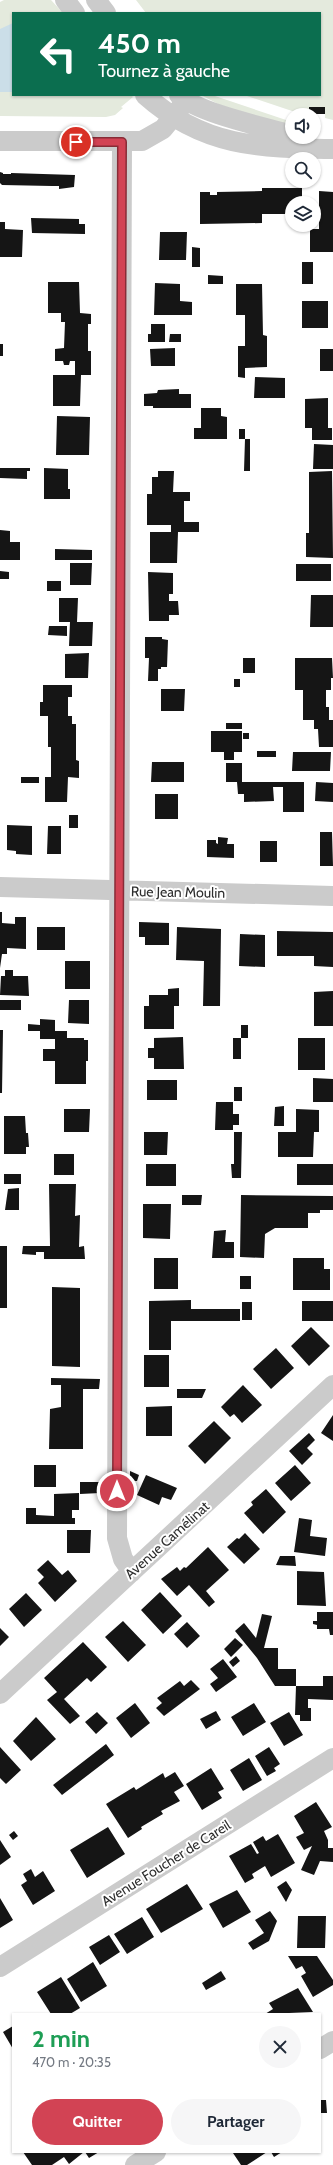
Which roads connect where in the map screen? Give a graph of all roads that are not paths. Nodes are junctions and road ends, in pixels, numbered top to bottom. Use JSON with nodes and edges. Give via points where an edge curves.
{"nodes":[{"id":1,"x":65,"y":0,"type":"edge"},
{"id":2,"x":96,"y":0,"type":"edge"},
{"id":3,"x":75,"y":12,"type":"edge"},
{"id":4,"x":105,"y":12,"type":"edge"},
{"id":5,"x":146,"y":96,"type":"edge"},
{"id":6,"x":183,"y":98,"type":"edge"},
{"id":7,"x":172,"y":117,"type":"junction"},
{"id":8,"x":285,"y":133,"type":"edge"},
{"id":9,"x":321,"y":139,"type":"edge"},
{"id":10,"x":333,"y":140,"type":"edge"},
{"id":11,"x":0,"y":141,"type":"edge"},
{"id":12,"x":122,"y":142,"type":"junction"},
{"id":13,"x":333,"y":149,"type":"edge"},
{"id":14,"x":0,"y":887,"type":"edge"},
{"id":15,"x":119,"y":890,"type":"junction"},
{"id":16,"x":333,"y":896,"type":"edge"},
{"id":17,"x":333,"y":1385,"type":"edge"},
{"id":18,"x":132,"y":1572,"type":"junction"},
{"id":19,"x":0,"y":1694,"type":"edge"},
{"id":20,"x":333,"y":1758,"type":"edge"},
{"id":21,"x":0,"y":1967,"type":"edge"},
{"id":22,"x":333,"y":2041,"type":"edge"},
{"id":23,"x":321,"y":2048,"type":"edge"},
{"id":24,"x":154,"y":2153,"type":"edge"},
{"id":25,"x":135,"y":2165,"type":"edge"}],
"edges":[{"from":1,"to":3,"type":"street"},
{"from":2,"to":4,"type":"street"},
{"from":5,"to":7,"type":"street"},
{"from":6,"to":7,"type":"street"},
{"from":6,"to":8,"type":"street"},
{"from":7,"to":12,"type":"street","via":[[163,129],[142,141]]},
{"from":7,"to":13,"type":"street","via":[[219,138],[269,148]]},
{"from":9,"to":10,"type":"street"},
{"from":11,"to":12,"type":"street"},
{"from":12,"to":15,"type":"street"},
{"from":14,"to":15,"type":"street","name":"Rue Jean Moulin"},
{"from":15,"to":16,"type":"street","name":"Rue Jean Moulin"},
{"from":15,"to":18,"type":"street","via":[[117,1538],[123,1559]]},
{"from":17,"to":18,"type":"street","name":"Avenue Camélinat"},
{"from":18,"to":19,"type":"street","name":"Avenue Camélinat"},
{"from":20,"to":21,"type":"street","name":"Avenue Foucher de Careil"},
{"from":22,"to":23,"type":"street"},
{"from":24,"to":25,"type":"street"}]}
